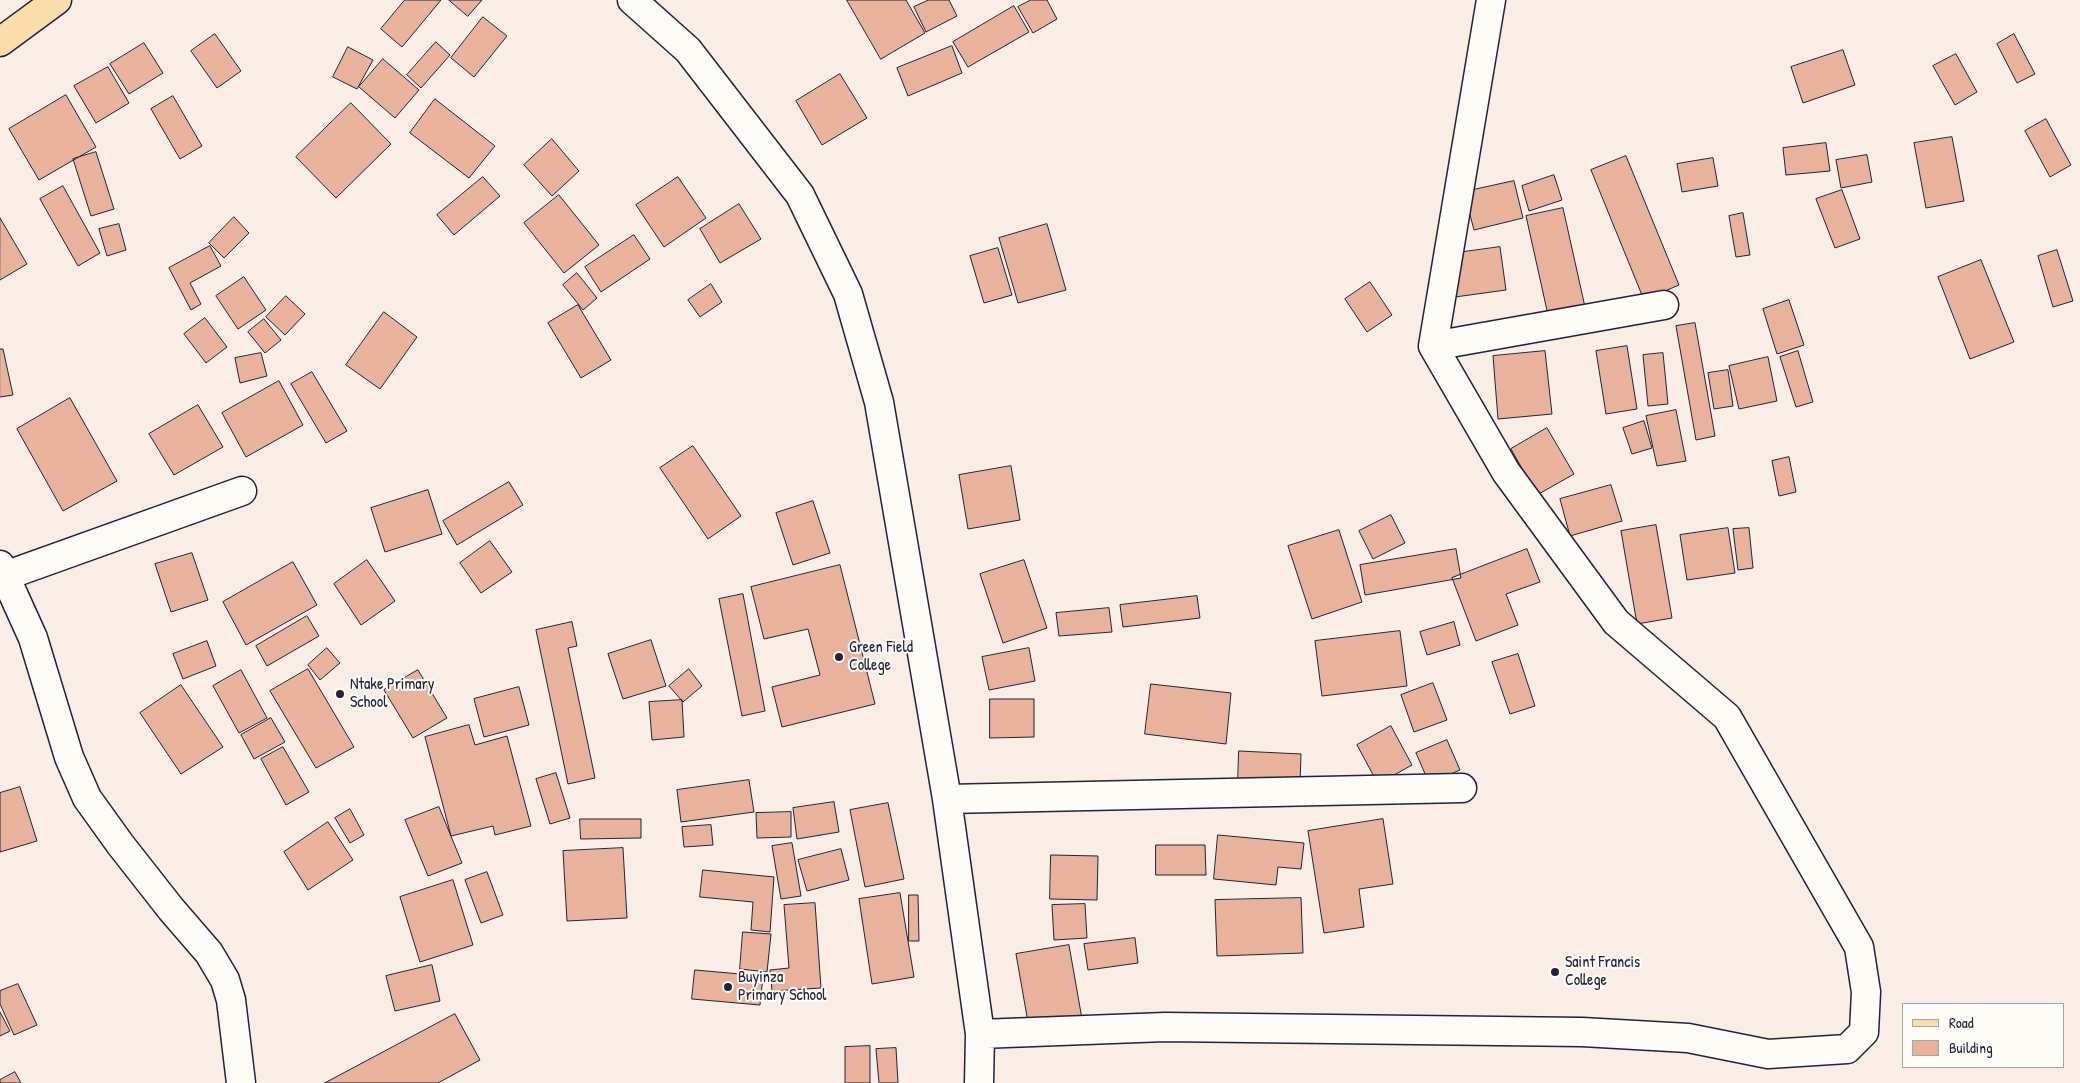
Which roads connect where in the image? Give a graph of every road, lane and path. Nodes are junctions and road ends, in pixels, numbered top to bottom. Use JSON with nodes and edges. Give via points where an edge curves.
{"nodes":[{"id":1,"x":57,"y":0,"type":"edge"},
{"id":2,"x":632,"y":0,"type":"edge"},
{"id":3,"x":1490,"y":0,"type":"edge"},
{"id":4,"x":0,"y":42,"type":"edge"},
{"id":5,"x":1664,"y":305,"type":"dead end"},
{"id":6,"x":1433,"y":346,"type":"junction"},
{"id":7,"x":242,"y":491,"type":"dead end"},
{"id":8,"x":3,"y":571,"type":"edge"},
{"id":9,"x":1462,"y":788,"type":"dead end"},
{"id":10,"x":947,"y":799,"type":"junction"},
{"id":11,"x":980,"y":1034,"type":"junction"},
{"id":12,"x":241,"y":1083,"type":"edge"},
{"id":13,"x":979,"y":1083,"type":"edge"}],
"edges":[{"from":1,"to":4,"type":"main road"},
{"from":2,"to":10,"type":"street","via":[[688,50],[800,195],[848,294],[879,402]]},
{"from":3,"to":6,"type":"street"},
{"from":5,"to":6,"type":"street"},
{"from":6,"to":11,"type":"street","via":[[1506,472],[1616,622],[1726,717],[1859,947],[1866,992],[1864,1032],[1847,1049],[1768,1054],[1688,1038],[1582,1032],[1165,1027]]},
{"from":7,"to":8,"type":"street"},
{"from":8,"to":12,"type":"street","via":[[32,638],[69,757],[87,798],[137,866],[209,953],[225,980],[231,1000]]},
{"from":9,"to":10,"type":"street"},
{"from":10,"to":11,"type":"street"},
{"from":11,"to":13,"type":"street"}]}
